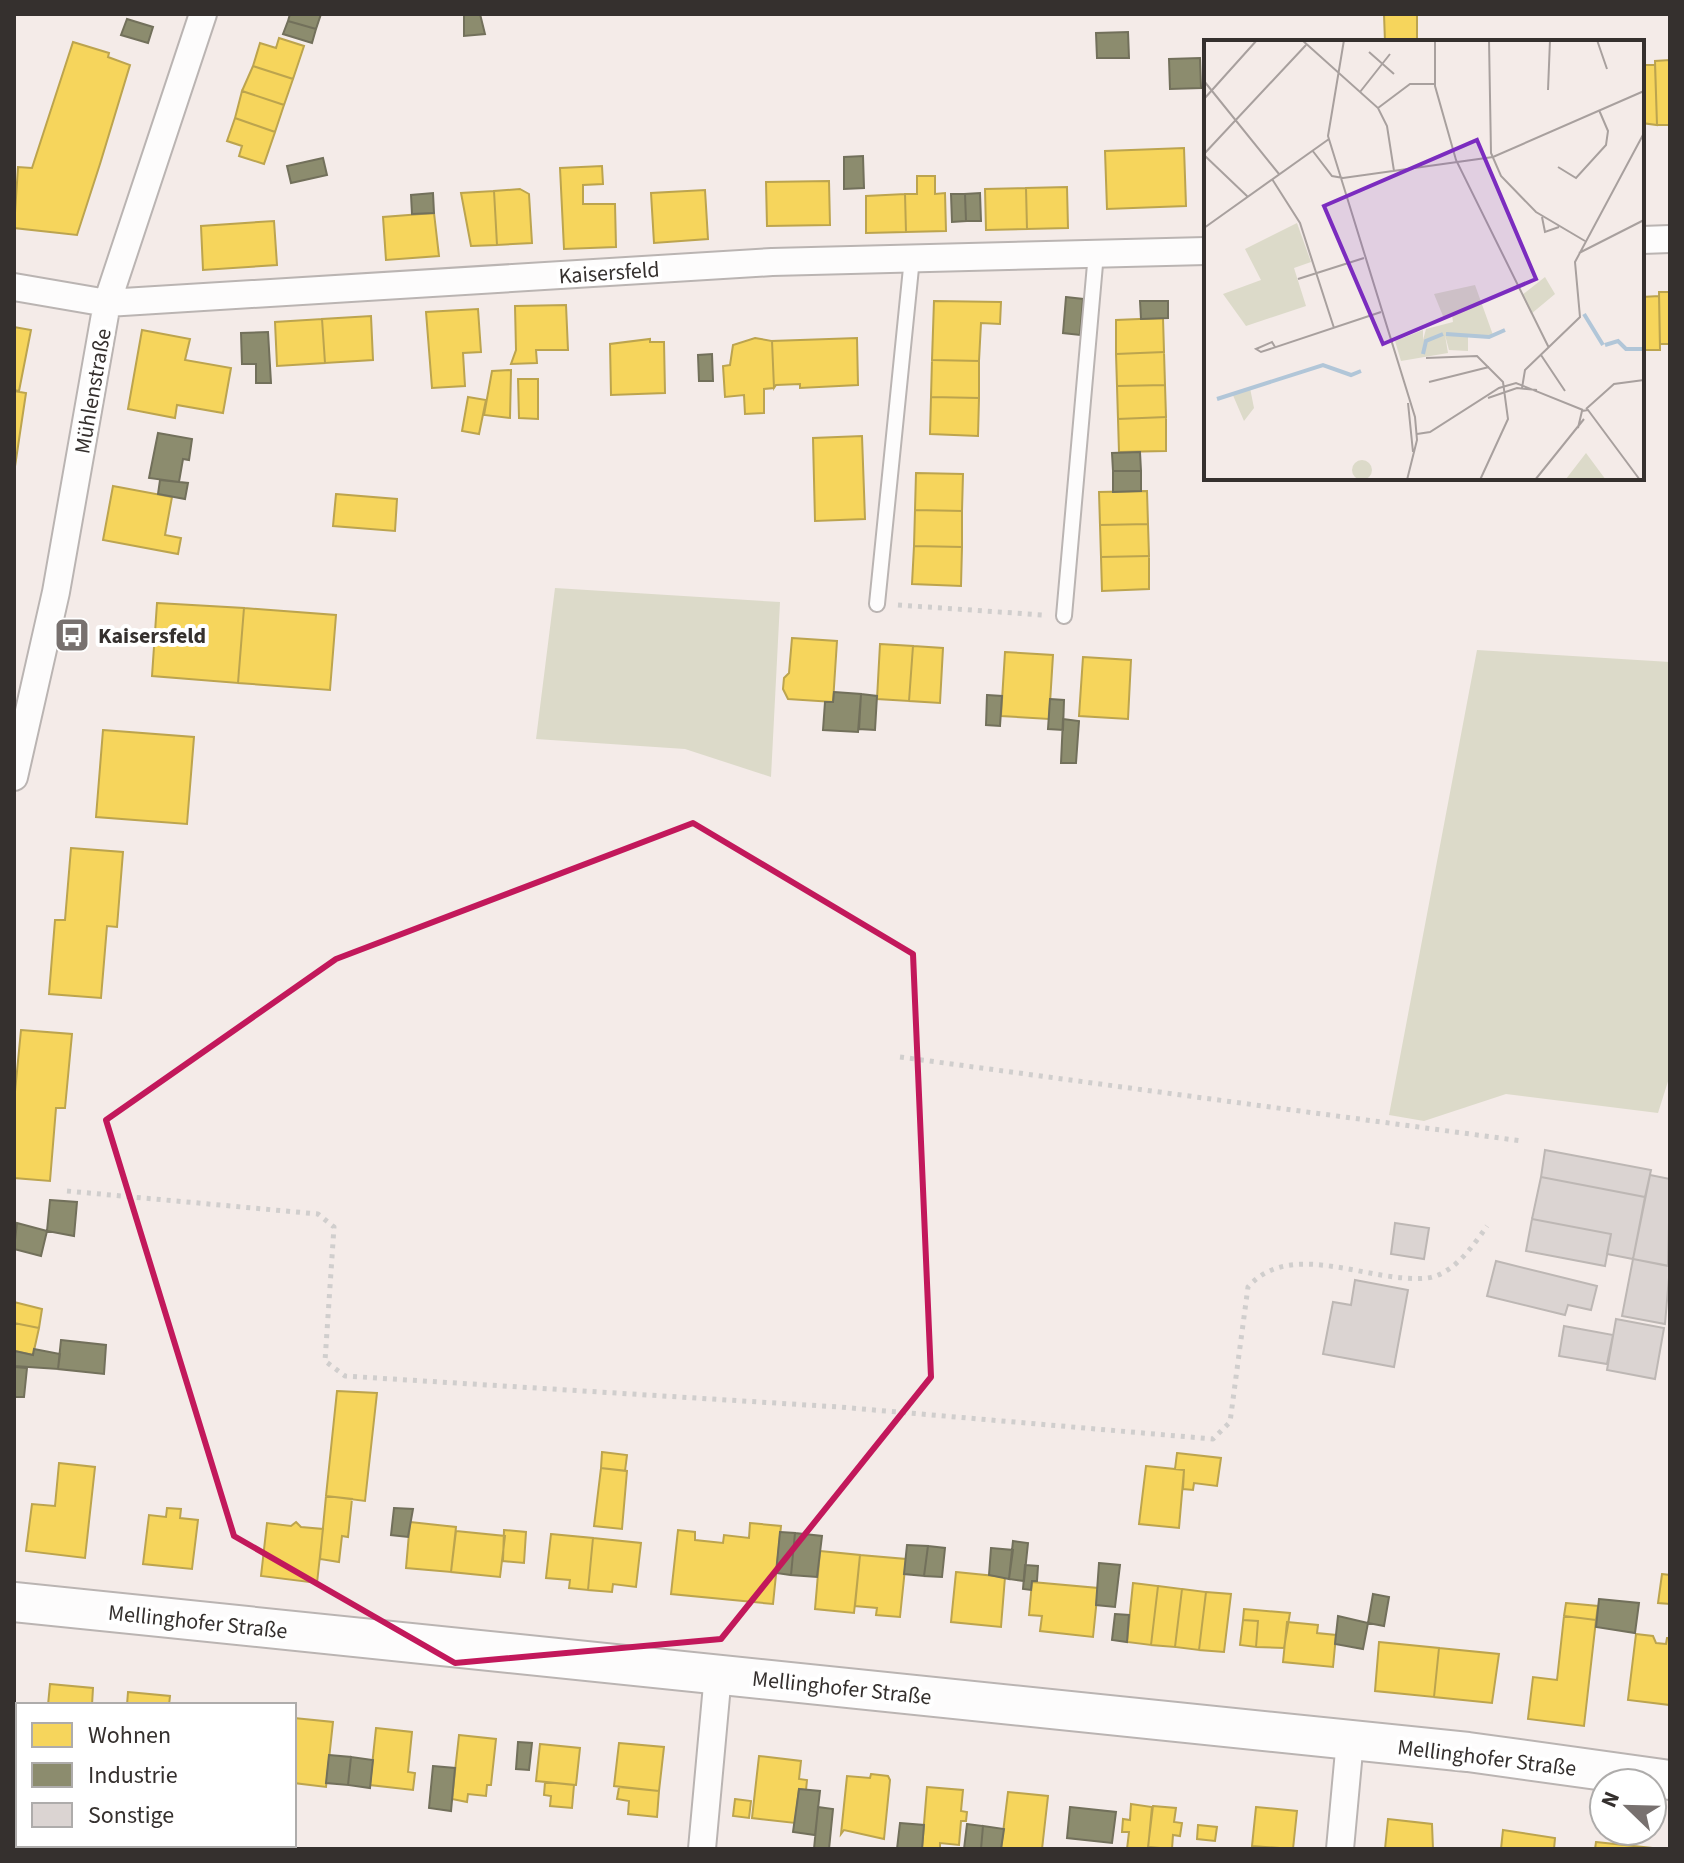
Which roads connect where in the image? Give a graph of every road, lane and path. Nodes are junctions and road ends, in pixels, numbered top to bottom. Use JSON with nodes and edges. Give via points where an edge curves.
{"nodes":[{"id":1,"x":203,"y":14,"type":"edge"},
{"id":2,"x":1670,"y":239,"type":"edge"},
{"id":3,"x":1644,"y":240,"type":"edge"},
{"id":4,"x":1204,"y":251,"type":"edge"},
{"id":5,"x":1096,"y":253,"type":"junction"},
{"id":6,"x":912,"y":258,"type":"junction"},
{"id":7,"x":14,"y":287,"type":"edge"},
{"id":8,"x":107,"y":303,"type":"junction"},
{"id":9,"x":877,"y":604,"type":"joint"},
{"id":10,"x":1064,"y":616,"type":"joint"},
{"id":11,"x":14,"y":777,"type":"edge"},
{"id":12,"x":900,"y":1057,"type":"dead end"},
{"id":13,"x":1522,"y":1141,"type":"dead end"},
{"id":14,"x":67,"y":1191,"type":"dead end"},
{"id":15,"x":1487,"y":1226,"type":"dead end"},
{"id":16,"x":14,"y":1602,"type":"edge"},
{"id":17,"x":718,"y":1674,"type":"junction"},
{"id":18,"x":1350,"y":1740,"type":"junction"},
{"id":19,"x":1670,"y":1780,"type":"edge"},
{"id":20,"x":702,"y":1849,"type":"edge"},
{"id":21,"x":1340,"y":1849,"type":"edge"}],
"edges":[{"from":1,"to":8,"type":"street","name":"Mühlenstraße"},
{"from":2,"to":3,"type":"street"},
{"from":4,"to":5,"type":"street","name":"Kaisersfeld"},
{"from":5,"to":6,"type":"street","name":"Kaisersfeld"},
{"from":5,"to":10,"type":"lane"},
{"from":6,"to":8,"type":"street","name":"Kaisersfeld"},
{"from":6,"to":9,"type":"lane"},
{"from":7,"to":8,"type":"street","name":"Kaisersfeld"},
{"from":8,"to":11,"type":"street","name":"Mühlenstraße","via":[[56,592]]},
{"from":9,"to":10,"type":"path"},
{"from":12,"to":13,"type":"path"},
{"from":14,"to":15,"type":"path","via":[[318,1214],[334,1227],[325,1361],[345,1376],[839,1407],[1213,1439],[1230,1422],[1248,1287],[1262,1271],[1300,1264],[1429,1278],[1464,1257]]},
{"from":16,"to":17,"type":"main road","name":"Mellinghofer Straße"},
{"from":17,"to":18,"type":"main road","name":"Mellinghofer Straße"},
{"from":17,"to":20,"type":"street"},
{"from":18,"to":19,"type":"main road","name":"Mellinghofer Straße"},
{"from":18,"to":21,"type":"street"}]}
